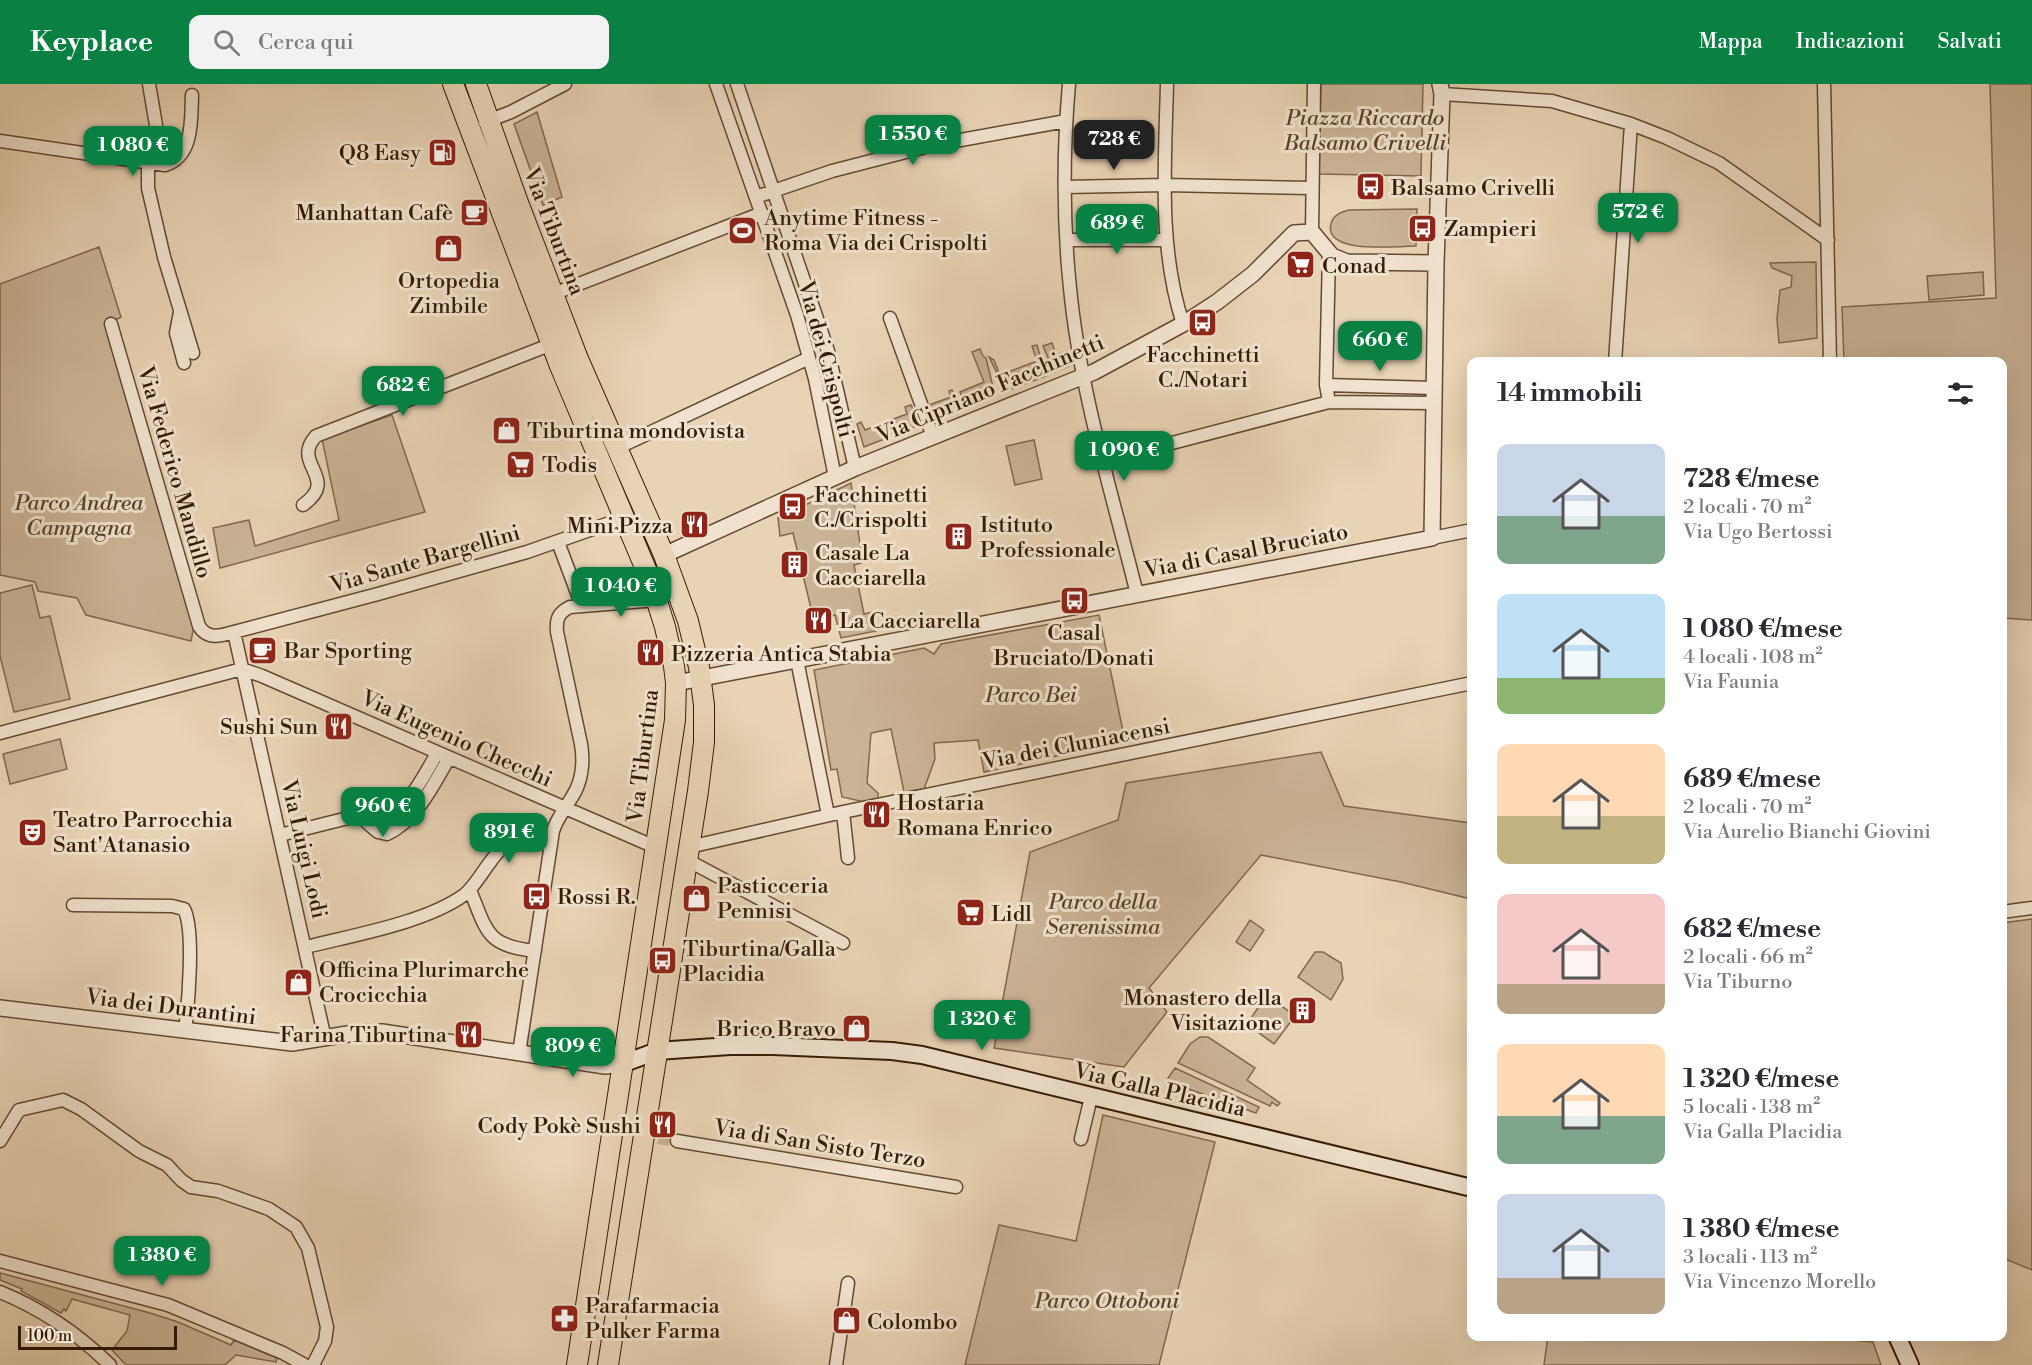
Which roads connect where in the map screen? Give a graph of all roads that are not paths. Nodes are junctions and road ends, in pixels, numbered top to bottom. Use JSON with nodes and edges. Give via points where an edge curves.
{"nodes":[{"id":1,"x":149,"y":84,"type":"edge"},
{"id":2,"x":453,"y":84,"type":"edge"},
{"id":3,"x":476,"y":84,"type":"edge"},
{"id":4,"x":565,"y":84,"type":"edge"},
{"id":5,"x":716,"y":84,"type":"edge"},
{"id":6,"x":737,"y":84,"type":"edge"},
{"id":7,"x":1069,"y":84,"type":"edge"},
{"id":8,"x":1167,"y":84,"type":"edge"},
{"id":9,"x":1314,"y":84,"type":"edge"},
{"id":10,"x":1824,"y":84,"type":"edge"},
{"id":11,"x":1443,"y":87,"type":"edge"},
{"id":12,"x":547,"y":88,"type":"edge"},
{"id":13,"x":192,"y":95,"type":"dead end"},
{"id":14,"x":488,"y":120,"type":"junction"},
{"id":15,"x":1066,"y":121,"type":"junction"},
{"id":16,"x":1631,"y":124,"type":"junction"},
{"id":17,"x":469,"y":128,"type":"junction"},
{"id":18,"x":0,"y":141,"type":"edge"},
{"id":19,"x":149,"y":164,"type":"junction"},
{"id":20,"x":1165,"y":185,"type":"junction"},
{"id":21,"x":1065,"y":187,"type":"junction"},
{"id":22,"x":1311,"y":188,"type":"junction"},
{"id":23,"x":774,"y":191,"type":"junction"},
{"id":24,"x":756,"y":197,"type":"junction"},
{"id":25,"x":762,"y":213,"type":"junction"},
{"id":26,"x":1312,"y":232,"type":"junction"},
{"id":27,"x":1067,"y":240,"type":"junction"},
{"id":28,"x":1166,"y":240,"type":"junction"},
{"id":29,"x":1828,"y":240,"type":"junction"},
{"id":30,"x":1329,"y":253,"type":"junction"},
{"id":31,"x":1436,"y":263,"type":"junction"},
{"id":32,"x":553,"y":294,"type":"junction"},
{"id":33,"x":180,"y":310,"type":"junction"},
{"id":34,"x":890,"y":318,"type":"dead end"},
{"id":35,"x":111,"y":324,"type":"dead end"},
{"id":36,"x":1183,"y":324,"type":"junction"},
{"id":37,"x":552,"y":344,"type":"junction"},
{"id":38,"x":193,"y":353,"type":"dead end"},
{"id":39,"x":1615,"y":357,"type":"edge"},
{"id":40,"x":1830,"y":357,"type":"edge"},
{"id":41,"x":809,"y":358,"type":"junction"},
{"id":42,"x":569,"y":362,"type":"junction"},
{"id":43,"x":183,"y":363,"type":"dead end"},
{"id":44,"x":1084,"y":377,"type":"junction"},
{"id":45,"x":1326,"y":385,"type":"junction"},
{"id":46,"x":1434,"y":396,"type":"junction"},
{"id":47,"x":1329,"y":402,"type":"junction"},
{"id":48,"x":933,"y":437,"type":"junction"},
{"id":49,"x":618,"y":448,"type":"junction"},
{"id":50,"x":1103,"y":461,"type":"junction"},
{"id":51,"x":855,"y":468,"type":"junction"},
{"id":52,"x":835,"y":477,"type":"junction"},
{"id":53,"x":303,"y":506,"type":"dead end"},
{"id":54,"x":624,"y":518,"type":"junction"},
{"id":55,"x":1467,"y":531,"type":"edge"},
{"id":56,"x":1432,"y":538,"type":"junction"},
{"id":57,"x":558,"y":542,"type":"junction"},
{"id":58,"x":664,"y":555,"type":"junction"},
{"id":59,"x":1137,"y":594,"type":"junction"},
{"id":60,"x":657,"y":600,"type":"junction"},
{"id":61,"x":582,"y":606,"type":"junction"},
{"id":62,"x":688,"y":621,"type":"junction"},
{"id":63,"x":665,"y":627,"type":"junction"},
{"id":64,"x":202,"y":631,"type":"joint"},
{"id":65,"x":234,"y":632,"type":"junction"},
{"id":66,"x":797,"y":660,"type":"junction"},
{"id":67,"x":242,"y":669,"type":"junction"},
{"id":68,"x":701,"y":678,"type":"junction"},
{"id":69,"x":676,"y":683,"type":"junction"},
{"id":70,"x":1467,"y":683,"type":"edge"},
{"id":71,"x":0,"y":733,"type":"edge"},
{"id":72,"x":443,"y":755,"type":"junction"},
{"id":73,"x":564,"y":808,"type":"junction"},
{"id":74,"x":843,"y":812,"type":"junction"},
{"id":75,"x":828,"y":815,"type":"junction"},
{"id":76,"x":280,"y":835,"type":"junction"},
{"id":77,"x":551,"y":845,"type":"junction"},
{"id":78,"x":655,"y":847,"type":"junction"},
{"id":79,"x":688,"y":854,"type":"junction"},
{"id":80,"x":848,"y":858,"type":"dead end"},
{"id":81,"x":470,"y":890,"type":"junction"},
{"id":82,"x":73,"y":905,"type":"dead end"},
{"id":83,"x":2032,"y":908,"type":"edge"},
{"id":84,"x":2007,"y":911,"type":"edge"},
{"id":85,"x":843,"y":943,"type":"dead end"},
{"id":86,"x":306,"y":947,"type":"junction"},
{"id":87,"x":535,"y":951,"type":"junction"},
{"id":88,"x":0,"y":1008,"type":"edge"},
{"id":89,"x":185,"y":1031,"type":"junction"},
{"id":90,"x":325,"y":1039,"type":"junction"},
{"id":91,"x":657,"y":1051,"type":"junction"},
{"id":92,"x":519,"y":1053,"type":"junction"},
{"id":93,"x":622,"y":1064,"type":"junction"},
{"id":94,"x":1092,"y":1097,"type":"junction"},
{"id":95,"x":1081,"y":1139,"type":"dead end"},
{"id":96,"x":0,"y":1141,"type":"edge"},
{"id":97,"x":676,"y":1141,"type":"tunnel mouth"},
{"id":98,"x":956,"y":1186,"type":"dead end"},
{"id":99,"x":1467,"y":1187,"type":"edge"},
{"id":100,"x":0,"y":1261,"type":"edge"},
{"id":101,"x":848,"y":1283,"type":"dead end"},
{"id":102,"x":0,"y":1292,"type":"edge"},
{"id":103,"x":1899,"y":1341,"type":"edge"},
{"id":104,"x":110,"y":1365,"type":"edge"},
{"id":105,"x":305,"y":1365,"type":"edge"},
{"id":106,"x":313,"y":1365,"type":"edge"},
{"id":107,"x":577,"y":1365,"type":"edge"},
{"id":108,"x":608,"y":1365,"type":"edge"},
{"id":109,"x":836,"y":1365,"type":"edge"},
{"id":110,"x":1910,"y":1365,"type":"edge"}],
"edges":[{"from":1,"to":19,"type":"street","via":[[156,125]]},
{"from":2,"to":17,"type":"main road","name":"Via Tiburtina"},
{"from":3,"to":14,"type":"main road","name":"Via Tiburtina"},
{"from":4,"to":12,"type":"street"},
{"from":5,"to":24,"type":"street","name":"Via dei Crispolti"},
{"from":6,"to":23,"type":"street","name":"Via dei Crispolti"},
{"from":7,"to":15,"type":"street"},
{"from":8,"to":20,"type":"street"},
{"from":9,"to":22,"type":"street"},
{"from":10,"to":29,"type":"street"},
{"from":11,"to":16,"type":"street","via":[[1552,100]]},
{"from":11,"to":31,"type":"street"},
{"from":12,"to":14,"type":"street","via":[[511,112]]},
{"from":13,"to":19,"type":"street","via":[[191,128],[184,148],[172,162]]},
{"from":14,"to":17,"type":"street"},
{"from":14,"to":32,"type":"main road","name":"Via Tiburtina"},
{"from":15,"to":21,"type":"street"},
{"from":15,"to":23,"type":"street","via":[[933,146],[832,171]]},
{"from":16,"to":29,"type":"street","via":[[1719,163]]},
{"from":16,"to":39,"type":"street"},
{"from":17,"to":37,"type":"main road","name":"Via Tiburtina"},
{"from":18,"to":19,"type":"street"},
{"from":19,"to":33,"type":"street","via":[[148,191]]},
{"from":20,"to":21,"type":"street"},
{"from":20,"to":22,"type":"street"},
{"from":20,"to":28,"type":"street"},
{"from":21,"to":27,"type":"street"},
{"from":22,"to":26,"type":"street"},
{"from":23,"to":24,"type":"street"},
{"from":23,"to":51,"type":"street","name":"Via dei Crispolti","via":[[828,351]]},
{"from":24,"to":25,"type":"street","name":"Via dei Crispolti"},
{"from":25,"to":32,"type":"street"},
{"from":25,"to":41,"type":"street","name":"Via dei Crispolti"},
{"from":26,"to":30,"type":"street"},
{"from":26,"to":36,"type":"street","name":"Via Cipriano Facchinetti","via":[[1291,235],[1238,287]]},
{"from":27,"to":28,"type":"street"},
{"from":27,"to":44,"type":"street","via":[[1070,289]]},
{"from":28,"to":36,"type":"street"},
{"from":29,"to":40,"type":"street"},
{"from":30,"to":31,"type":"street","via":[[1338,260],[1355,263]]},
{"from":30,"to":45,"type":"street"},
{"from":31,"to":46,"type":"street"},
{"from":32,"to":42,"type":"main road","name":"Via Tiburtina"},
{"from":33,"to":38,"type":"street"},
{"from":33,"to":43,"type":"street","via":[[176,333]]},
{"from":34,"to":48,"type":"street"},
{"from":35,"to":64,"type":"street","name":"Via Federico Mandillo"},
{"from":36,"to":44,"type":"street","name":"Via Cipriano Facchinetti"},
{"from":37,"to":42,"type":"main road","name":"Via Tiburtina"},
{"from":37,"to":53,"type":"street","via":[[316,436],[308,454],[319,488]]},
{"from":41,"to":49,"type":"street"},
{"from":41,"to":52,"type":"street","name":"Via dei Crispolti"},
{"from":42,"to":49,"type":"main road","name":"Via Tiburtina"},
{"from":42,"to":54,"type":"main road","name":"Via Tiburtina"},
{"from":44,"to":48,"type":"street","name":"Via Cipriano Facchinetti"},
{"from":44,"to":50,"type":"street"},
{"from":45,"to":46,"type":"street"},
{"from":45,"to":47,"type":"street"},
{"from":46,"to":47,"type":"street"},
{"from":46,"to":56,"type":"street"},
{"from":47,"to":50,"type":"street"},
{"from":48,"to":51,"type":"street","name":"Via Cipriano Facchinetti"},
{"from":49,"to":58,"type":"main road","name":"Via Tiburtina"},
{"from":50,"to":59,"type":"street"},
{"from":51,"to":52,"type":"street","name":"Via Cipriano Facchinetti"},
{"from":52,"to":58,"type":"street","name":"Via Cipriano Facchinetti"},
{"from":54,"to":57,"type":"street","name":"Via Sante Bargellini"},
{"from":54,"to":60,"type":"main road","name":"Via Tiburtina"},
{"from":55,"to":56,"type":"street","name":"Via di Casal Bruciato"},
{"from":56,"to":59,"type":"street","name":"Via di Casal Bruciato"},
{"from":57,"to":61,"type":"street"},
{"from":57,"to":65,"type":"street","name":"Via Sante Bargellini"},
{"from":58,"to":62,"type":"main road","name":"Via Tiburtina"},
{"from":59,"to":66,"type":"street","name":"Via di Casal Bruciato"},
{"from":60,"to":61,"type":"street"},
{"from":60,"to":63,"type":"main road","name":"Via Tiburtina"},
{"from":61,"to":73,"type":"street","via":[[570,607],[557,619],[583,753],[578,786]]},
{"from":62,"to":63,"type":"street"},
{"from":62,"to":68,"type":"main road","name":"Via Tiburtina"},
{"from":63,"to":69,"type":"main road","name":"Via Tiburtina"},
{"from":64,"to":65,"type":"street","name":"Via Sante Bargellini","via":[[217,636]]},
{"from":65,"to":67,"type":"street","name":"Via Luigi Lodi"},
{"from":66,"to":68,"type":"street","name":"Via di Casal Bruciato"},
{"from":66,"to":75,"type":"street"},
{"from":67,"to":71,"type":"street"},
{"from":67,"to":72,"type":"street","name":"Via Eugenio Checchi"},
{"from":67,"to":76,"type":"street","name":"Via Luigi Lodi"},
{"from":68,"to":69,"type":"street","name":"Via di Casal Bruciato"},
{"from":68,"to":79,"type":"main road","name":"Via Tiburtina","via":[[704,742]]},
{"from":69,"to":78,"type":"main road","name":"Via Tiburtina","via":[[675,720]]},
{"from":70,"to":74,"type":"street","name":"Via dei Cluniacensi"},
{"from":72,"to":73,"type":"street","name":"Via Eugenio Checchi"},
{"from":72,"to":76,"type":"street","via":[[425,798],[387,834],[352,817]]},
{"from":73,"to":77,"type":"street","via":[[554,826]]},
{"from":73,"to":78,"type":"street","name":"Via Eugenio Checchi"},
{"from":74,"to":75,"type":"street","name":"Via dei Cluniacensi"},
{"from":74,"to":80,"type":"street"},
{"from":75,"to":79,"type":"street","name":"Via dei Cluniacensi"},
{"from":76,"to":86,"type":"street","name":"Via Luigi Lodi"},
{"from":77,"to":81,"type":"street","via":[[509,843]]},
{"from":77,"to":87,"type":"street"},
{"from":78,"to":93,"type":"main road","name":"Via Tiburtina"},
{"from":79,"to":85,"type":"street"},
{"from":79,"to":91,"type":"main road","name":"Via Tiburtina"},
{"from":81,"to":86,"type":"street","via":[[414,919]]},
{"from":81,"to":87,"type":"street","via":[[484,924],[497,941],[511,948]]},
{"from":82,"to":89,"type":"street","via":[[184,909],[188,922],[189,980]]},
{"from":83,"to":84,"type":"street"},
{"from":86,"to":90,"type":"street","name":"Via Luigi Lodi"},
{"from":87,"to":92,"type":"street"},
{"from":88,"to":89,"type":"street","name":"Via dei Durantini"},
{"from":89,"to":90,"type":"street","name":"Via dei Durantini","via":[[292,1043]]},
{"from":90,"to":92,"type":"street","name":"Via dei Durantini","via":[[382,1032]]},
{"from":91,"to":93,"type":"main road"},
{"from":91,"to":94,"type":"main road","name":"Via Galla Placidia","via":[[773,1046],[902,1052],[945,1059]]},
{"from":91,"to":108,"type":"main road","name":"Via Tiburtina","via":[[650,1137]]},
{"from":92,"to":93,"type":"street","name":"Via dei Durantini","via":[[605,1066]]},
{"from":93,"to":107,"type":"main road","name":"Via Tiburtina"},
{"from":94,"to":95,"type":"street"},
{"from":94,"to":99,"type":"main road","name":"Via Galla Placidia"},
{"from":96,"to":106,"type":"street","via":[[19,1110],[63,1100],[167,1165],[190,1187],[218,1191],[269,1209],[296,1227],[308,1248],[327,1327],[327,1336]]},
{"from":97,"to":98,"type":"street","name":"Via di San Sisto Terzo"},
{"from":100,"to":105,"type":"street","via":[[168,1305]]},
{"from":101,"to":109,"type":"street"},
{"from":102,"to":104,"type":"street","via":[[60,1323]]},
{"from":103,"to":110,"type":"main road"}]}
